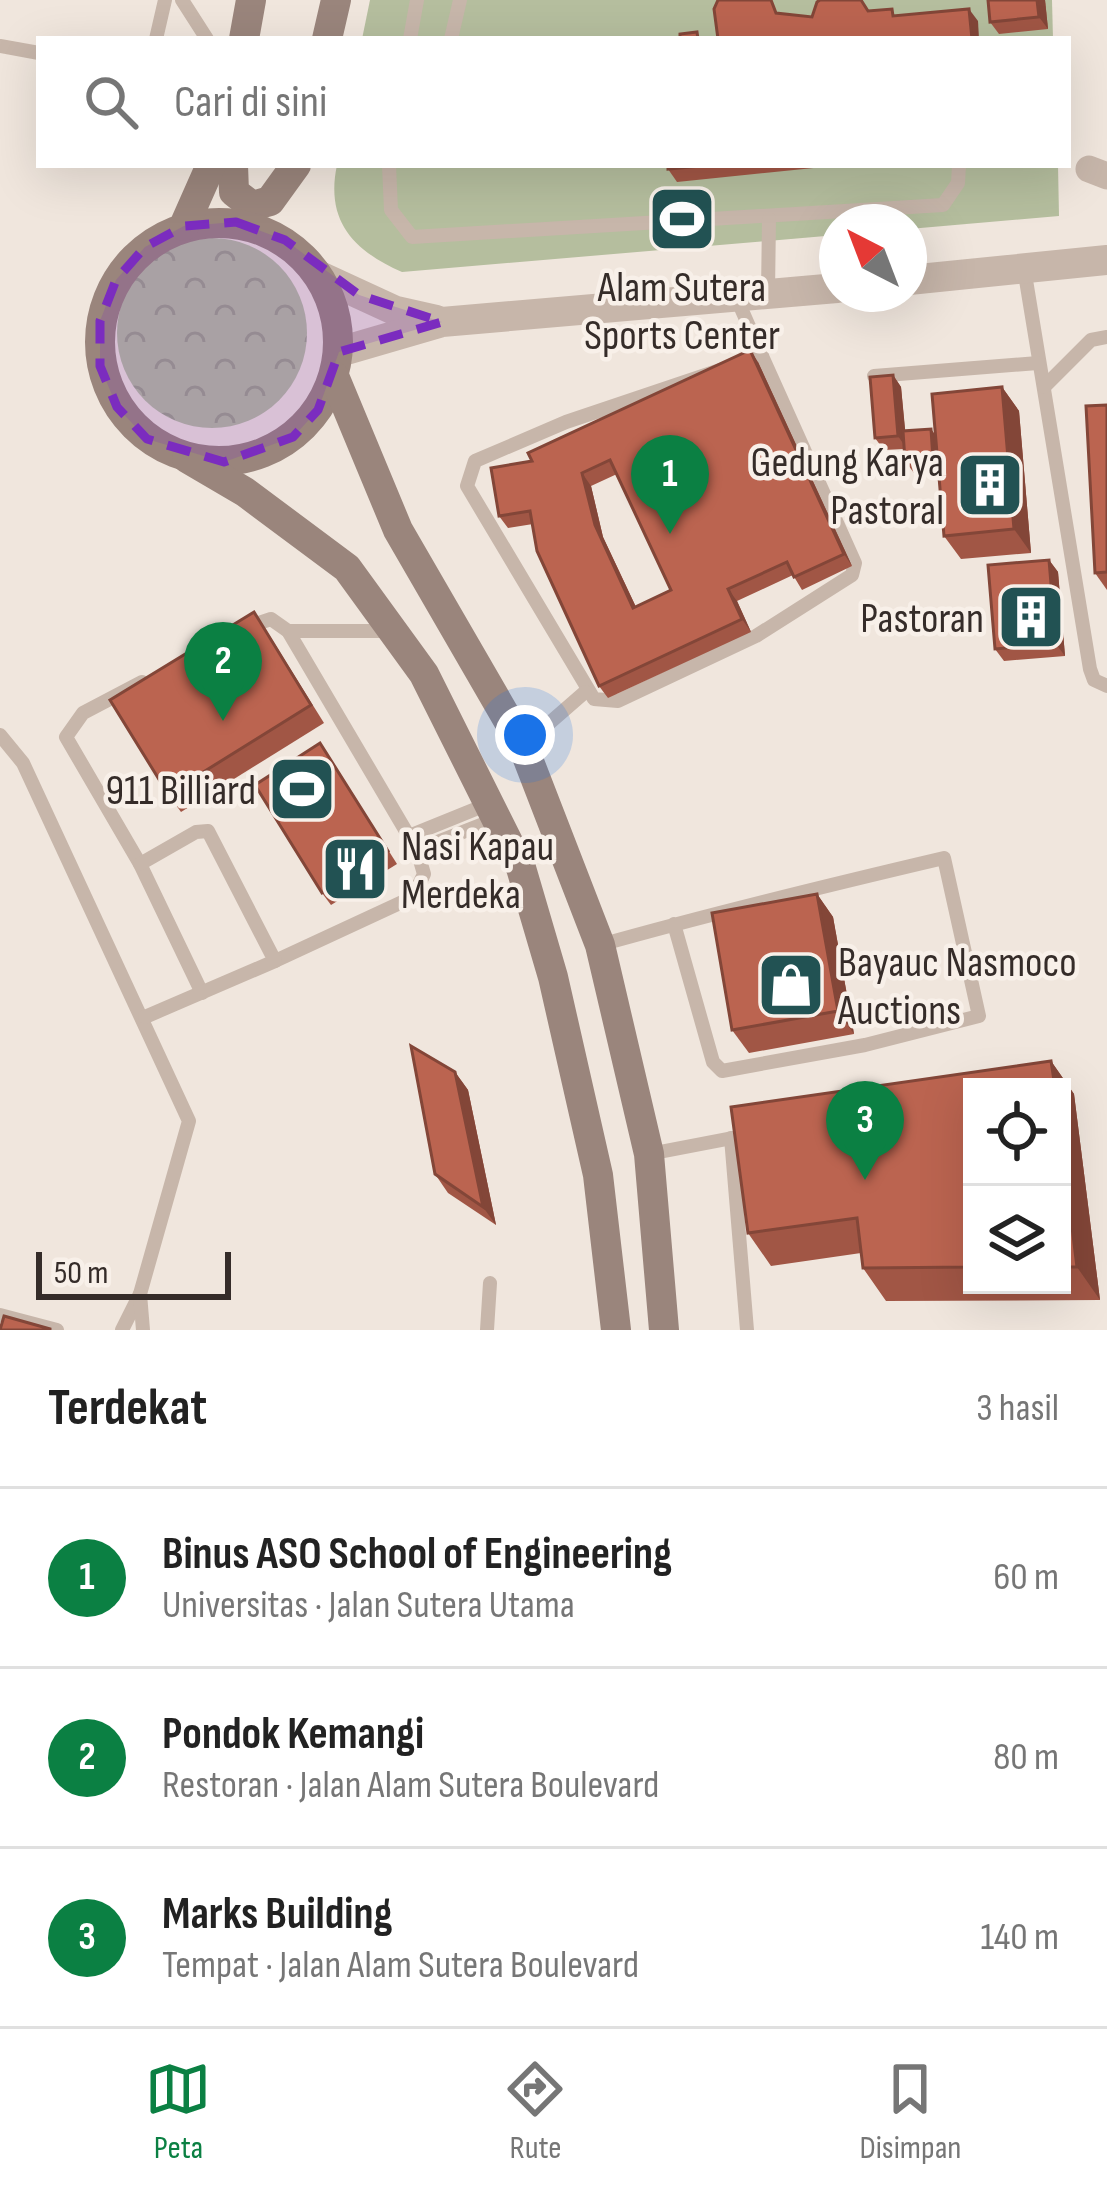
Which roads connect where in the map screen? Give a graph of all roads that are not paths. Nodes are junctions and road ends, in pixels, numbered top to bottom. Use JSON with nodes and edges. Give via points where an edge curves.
{"nodes":[{"id":1,"x":165,"y":0,"type":"edge"},
{"id":2,"x":182,"y":0,"type":"edge"},
{"id":3,"x":251,"y":0,"type":"edge"},
{"id":4,"x":336,"y":0,"type":"edge"},
{"id":5,"x":417,"y":0,"type":"edge"},
{"id":6,"x":460,"y":0,"type":"edge"},
{"id":7,"x":157,"y":36,"type":"edge"},
{"id":8,"x":205,"y":36,"type":"edge"},
{"id":9,"x":245,"y":36,"type":"edge"},
{"id":10,"x":328,"y":36,"type":"edge"},
{"id":11,"x":411,"y":36,"type":"edge"},
{"id":12,"x":452,"y":36,"type":"edge"},
{"id":13,"x":0,"y":46,"type":"edge"},
{"id":14,"x":36,"y":52,"type":"edge"},
{"id":15,"x":211,"y":168,"type":"edge"},
{"id":16,"x":233,"y":168,"type":"edge"},
{"id":17,"x":294,"y":168,"type":"edge"},
{"id":18,"x":297,"y":168,"type":"edge"},
{"id":19,"x":393,"y":168,"type":"edge"},
{"id":20,"x":959,"y":168,"type":"edge"},
{"id":21,"x":769,"y":219,"type":"junction"},
{"id":22,"x":184,"y":226,"type":"junction"},
{"id":23,"x":285,"y":240,"type":"junction"},
{"id":24,"x":1107,"y":260,"type":"edge"},
{"id":25,"x":1024,"y":268,"type":"junction"},
{"id":26,"x":320,"y":276,"type":"junction"},
{"id":27,"x":927,"y":278,"type":"edge"},
{"id":28,"x":819,"y":290,"type":"edge"},
{"id":29,"x":753,"y":297,"type":"junction"},
{"id":30,"x":442,"y":322,"type":"junction"},
{"id":31,"x":1107,"y":337,"type":"edge"},
{"id":32,"x":762,"y":356,"type":"junction"},
{"id":33,"x":1038,"y":363,"type":"junction"},
{"id":34,"x":336,"y":364,"type":"junction"},
{"id":35,"x":874,"y":376,"type":"edge"},
{"id":36,"x":1044,"y":387,"type":"junction"},
{"id":37,"x":187,"y":458,"type":"junction"},
{"id":38,"x":289,"y":631,"type":"junction"},
{"id":39,"x":238,"y":632,"type":"edge"},
{"id":40,"x":395,"y":632,"type":"junction"},
{"id":41,"x":160,"y":672,"type":"edge"},
{"id":42,"x":1107,"y":686,"type":"edge"},
{"id":43,"x":585,"y":692,"type":"junction"},
{"id":44,"x":0,"y":736,"type":"edge"},
{"id":45,"x":523,"y":746,"type":"junction"},
{"id":46,"x":492,"y":811,"type":"junction"},
{"id":47,"x":413,"y":843,"type":"junction"},
{"id":48,"x":140,"y":864,"type":"junction"},
{"id":49,"x":674,"y":924,"type":"junction"},
{"id":50,"x":600,"y":945,"type":"junction"},
{"id":51,"x":275,"y":961,"type":"junction"},
{"id":52,"x":202,"y":993,"type":"junction"},
{"id":53,"x":145,"y":1017,"type":"junction"},
{"id":54,"x":774,"y":1130,"type":"edge"},
{"id":55,"x":731,"y":1138,"type":"junction"},
{"id":56,"x":649,"y":1154,"type":"junction"},
{"id":57,"x":490,"y":1283,"type":"dead end"},
{"id":58,"x":140,"y":1294,"type":"junction"},
{"id":59,"x":0,"y":1315,"type":"edge"},
{"id":60,"x":57,"y":1330,"type":"edge"},
{"id":61,"x":122,"y":1330,"type":"edge"},
{"id":62,"x":143,"y":1330,"type":"edge"},
{"id":63,"x":487,"y":1330,"type":"edge"},
{"id":64,"x":616,"y":1330,"type":"edge"},
{"id":65,"x":664,"y":1330,"type":"edge"},
{"id":66,"x":747,"y":1330,"type":"edge"}],
"edges":[{"from":1,"to":7,"type":"lane"},
{"from":2,"to":8,"type":"lane"},
{"from":3,"to":9,"type":"main road"},
{"from":4,"to":10,"type":"main road"},
{"from":5,"to":11,"type":"lane"},
{"from":6,"to":12,"type":"lane"},
{"from":13,"to":14,"type":"lane"},
{"from":15,"to":22,"type":"main road"},
{"from":16,"to":17,"type":"main road","via":[[234,193],[262,206]]},
{"from":18,"to":23,"type":"main road"},
{"from":19,"to":21,"type":"lane","via":[[391,210],[412,237]]},
{"from":20,"to":21,"type":"lane","via":[[943,205]]},
{"from":21,"to":29,"type":"lane"},
{"from":22,"to":23,"type":"main road","via":[[236,222]]},
{"from":22,"to":37,"type":"main road","via":[[145,247],[116,280],[100,321],[100,366],[117,407],[147,439]]},
{"from":23,"to":26,"type":"main road"},
{"from":24,"to":25,"type":"street"},
{"from":25,"to":27,"type":"street"},
{"from":25,"to":33,"type":"lane"},
{"from":26,"to":30,"type":"street"},
{"from":26,"to":34,"type":"main road","via":[[336,312]]},
{"from":28,"to":29,"type":"street"},
{"from":29,"to":30,"type":"street"},
{"from":29,"to":32,"type":"lane"},
{"from":30,"to":34,"type":"street"},
{"from":31,"to":36,"type":"lane","via":[[1091,340]]},
{"from":32,"to":43,"type":"lane","via":[[855,563],[852,575],[756,636],[618,701]]},
{"from":32,"to":43,"type":"lane","via":[[566,422],[476,461],[467,474],[466,486]]},
{"from":33,"to":35,"type":"lane"},
{"from":33,"to":36,"type":"lane"},
{"from":34,"to":37,"type":"main road","via":[[318,410],[292,437],[224,462]]},
{"from":34,"to":45,"type":"main road","via":[[398,530]]},
{"from":36,"to":42,"type":"lane","via":[[1090,669]]},
{"from":37,"to":40,"type":"main road","via":[[347,568]]},
{"from":38,"to":39,"type":"lane","via":[[271,619]]},
{"from":38,"to":40,"type":"lane"},
{"from":38,"to":47,"type":"lane"},
{"from":40,"to":46,"type":"main road"},
{"from":41,"to":48,"type":"lane","via":[[82,713],[66,737]]},
{"from":43,"to":45,"type":"lane"},
{"from":44,"to":53,"type":"lane","via":[[22,763]]},
{"from":45,"to":50,"type":"main road"},
{"from":46,"to":47,"type":"lane"},
{"from":46,"to":64,"type":"main road","via":[[521,868],[553,977],[598,1175]]},
{"from":47,"to":51,"type":"lane","via":[[424,874],[413,897]]},
{"from":48,"to":51,"type":"lane","via":[[208,831]]},
{"from":48,"to":52,"type":"lane"},
{"from":49,"to":49,"type":"lane","via":[[944,858],[979,1016],[719,1070]]},
{"from":49,"to":50,"type":"lane"},
{"from":50,"to":56,"type":"main road"},
{"from":51,"to":52,"type":"lane"},
{"from":52,"to":53,"type":"lane"},
{"from":53,"to":58,"type":"lane","via":[[189,1121]]},
{"from":54,"to":55,"type":"lane"},
{"from":55,"to":56,"type":"lane"},
{"from":55,"to":66,"type":"lane"},
{"from":56,"to":65,"type":"main road"},
{"from":57,"to":63,"type":"lane"},
{"from":58,"to":61,"type":"lane"},
{"from":58,"to":62,"type":"lane"},
{"from":59,"to":60,"type":"lane"}]}
